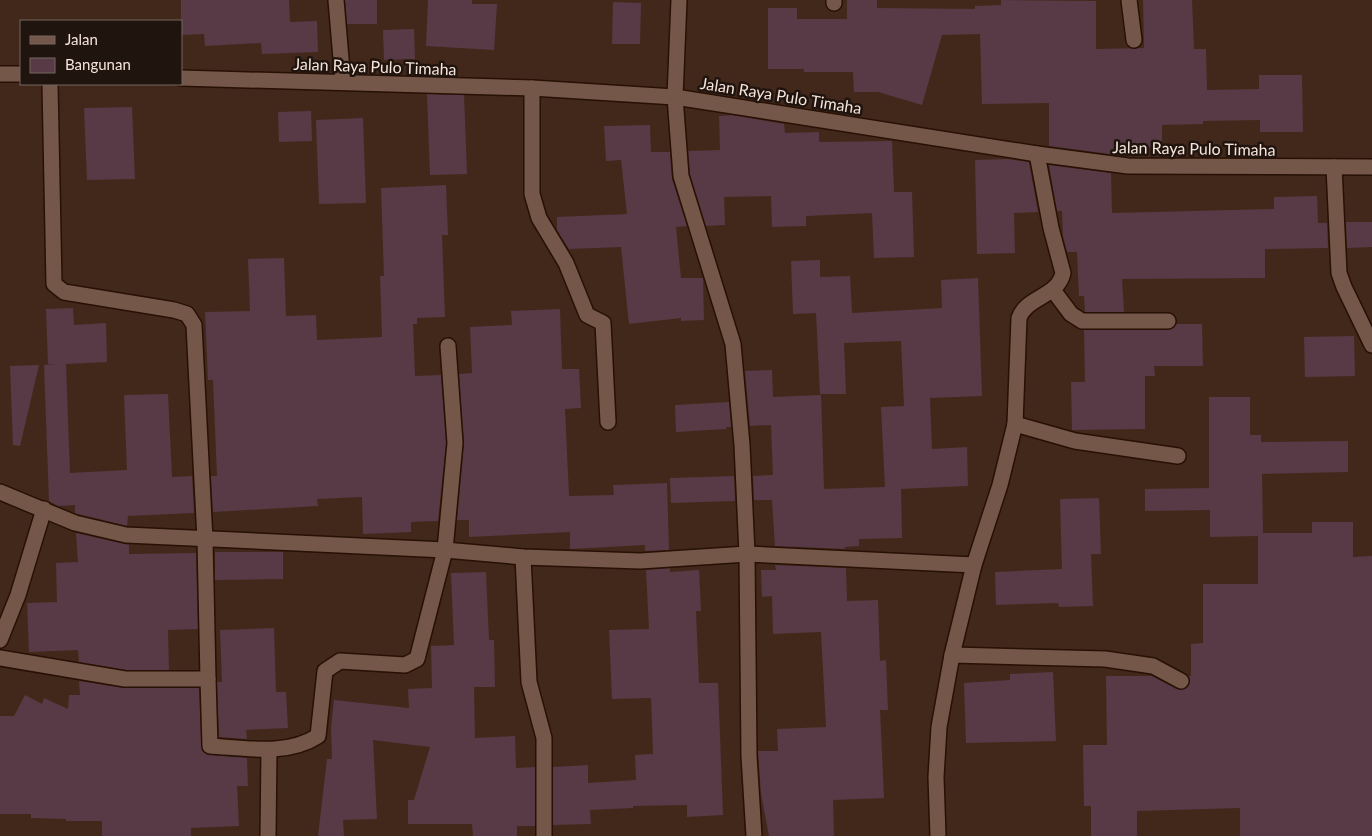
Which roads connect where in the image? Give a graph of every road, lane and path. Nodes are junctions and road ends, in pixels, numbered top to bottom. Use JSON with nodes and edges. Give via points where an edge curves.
{"nodes":[{"id":1,"x":336,"y":0,"type":"edge"},
{"id":2,"x":679,"y":0,"type":"edge"},
{"id":3,"x":1129,"y":0,"type":"edge"},
{"id":4,"x":1134,"y":40,"type":"dead end"},
{"id":5,"x":0,"y":74,"type":"edge"},
{"id":6,"x":20,"y":74,"type":"edge"},
{"id":7,"x":182,"y":78,"type":"edge"},
{"id":8,"x":343,"y":82,"type":"junction"},
{"id":9,"x":50,"y":85,"type":"edge"},
{"id":10,"x":532,"y":88,"type":"junction"},
{"id":11,"x":675,"y":97,"type":"junction"},
{"id":12,"x":1037,"y":154,"type":"junction"},
{"id":13,"x":1334,"y":167,"type":"junction"},
{"id":14,"x":1372,"y":167,"type":"edge"},
{"id":15,"x":1053,"y":290,"type":"junction"},
{"id":16,"x":1168,"y":321,"type":"dead end"},
{"id":17,"x":1372,"y":345,"type":"edge"},
{"id":18,"x":448,"y":346,"type":"dead end"},
{"id":19,"x":608,"y":422,"type":"dead end"},
{"id":20,"x":1015,"y":424,"type":"junction"},
{"id":21,"x":1178,"y":456,"type":"dead end"},
{"id":22,"x":0,"y":492,"type":"edge"},
{"id":23,"x":44,"y":509,"type":"junction"},
{"id":24,"x":205,"y":540,"type":"junction"},
{"id":25,"x":445,"y":550,"type":"junction"},
{"id":26,"x":747,"y":554,"type":"junction"},
{"id":27,"x":523,"y":557,"type":"junction"},
{"id":28,"x":974,"y":565,"type":"junction"},
{"id":29,"x":0,"y":640,"type":"edge"},
{"id":30,"x":952,"y":655,"type":"junction"},
{"id":31,"x":0,"y":658,"type":"edge"},
{"id":32,"x":208,"y":679,"type":"junction"},
{"id":33,"x":1182,"y":681,"type":"dead end"},
{"id":34,"x":269,"y":750,"type":"junction"},
{"id":35,"x":268,"y":836,"type":"edge"},
{"id":36,"x":544,"y":836,"type":"edge"},
{"id":37,"x":754,"y":836,"type":"edge"},
{"id":38,"x":938,"y":836,"type":"edge"}],
"edges":[{"from":1,"to":8,"type":"street"},
{"from":2,"to":11,"type":"street"},
{"from":3,"to":4,"type":"street"},
{"from":5,"to":6,"type":"street"},
{"from":7,"to":8,"type":"street","name":"Jalan Raya Pulo Timaha"},
{"from":8,"to":10,"type":"street","name":"Jalan Raya Pulo Timaha"},
{"from":9,"to":24,"type":"street","via":[[54,284],[64,292],[174,310],[187,314],[194,325]]},
{"from":10,"to":11,"type":"street","name":"Jalan Raya Pulo Timaha"},
{"from":10,"to":19,"type":"street","via":[[534,208],[566,263],[587,315],[603,323]]},
{"from":11,"to":12,"type":"street","name":"Jalan Raya Pulo Timaha"},
{"from":11,"to":26,"type":"street","via":[[683,188],[733,344]]},
{"from":12,"to":13,"type":"street","name":"Jalan Raya Pulo Timaha","via":[[1128,166]]},
{"from":12,"to":15,"type":"street","via":[[1062,267],[1062,279]]},
{"from":13,"to":14,"type":"street","name":"Jalan Raya Pulo Timaha"},
{"from":13,"to":17,"type":"street","via":[[1339,273]]},
{"from":15,"to":16,"type":"street","via":[[1071,314],[1082,321]]},
{"from":15,"to":20,"type":"street","via":[[1025,308],[1019,318]]},
{"from":18,"to":25,"type":"street","via":[[454,443]]},
{"from":20,"to":21,"type":"street","via":[[1075,441]]},
{"from":20,"to":28,"type":"street","via":[[1000,485]]},
{"from":22,"to":23,"type":"street"},
{"from":23,"to":24,"type":"street","via":[[75,523],[126,535]]},
{"from":23,"to":29,"type":"street","via":[[18,595]]},
{"from":24,"to":25,"type":"street"},
{"from":24,"to":32,"type":"street"},
{"from":25,"to":27,"type":"street"},
{"from":25,"to":34,"type":"street","via":[[417,659],[405,665],[340,661],[325,671],[318,736],[305,744]]},
{"from":26,"to":27,"type":"street","via":[[640,561]]},
{"from":26,"to":28,"type":"street"},
{"from":26,"to":37,"type":"street","via":[[749,756]]},
{"from":27,"to":36,"type":"street","via":[[529,682],[544,738]]},
{"from":28,"to":30,"type":"street"},
{"from":30,"to":33,"type":"street","via":[[1105,660],[1153,666]]},
{"from":30,"to":38,"type":"street","via":[[939,727],[936,777]]},
{"from":31,"to":32,"type":"street","via":[[125,679]]},
{"from":32,"to":34,"type":"street","via":[[210,746]]},
{"from":34,"to":35,"type":"street"}]}
